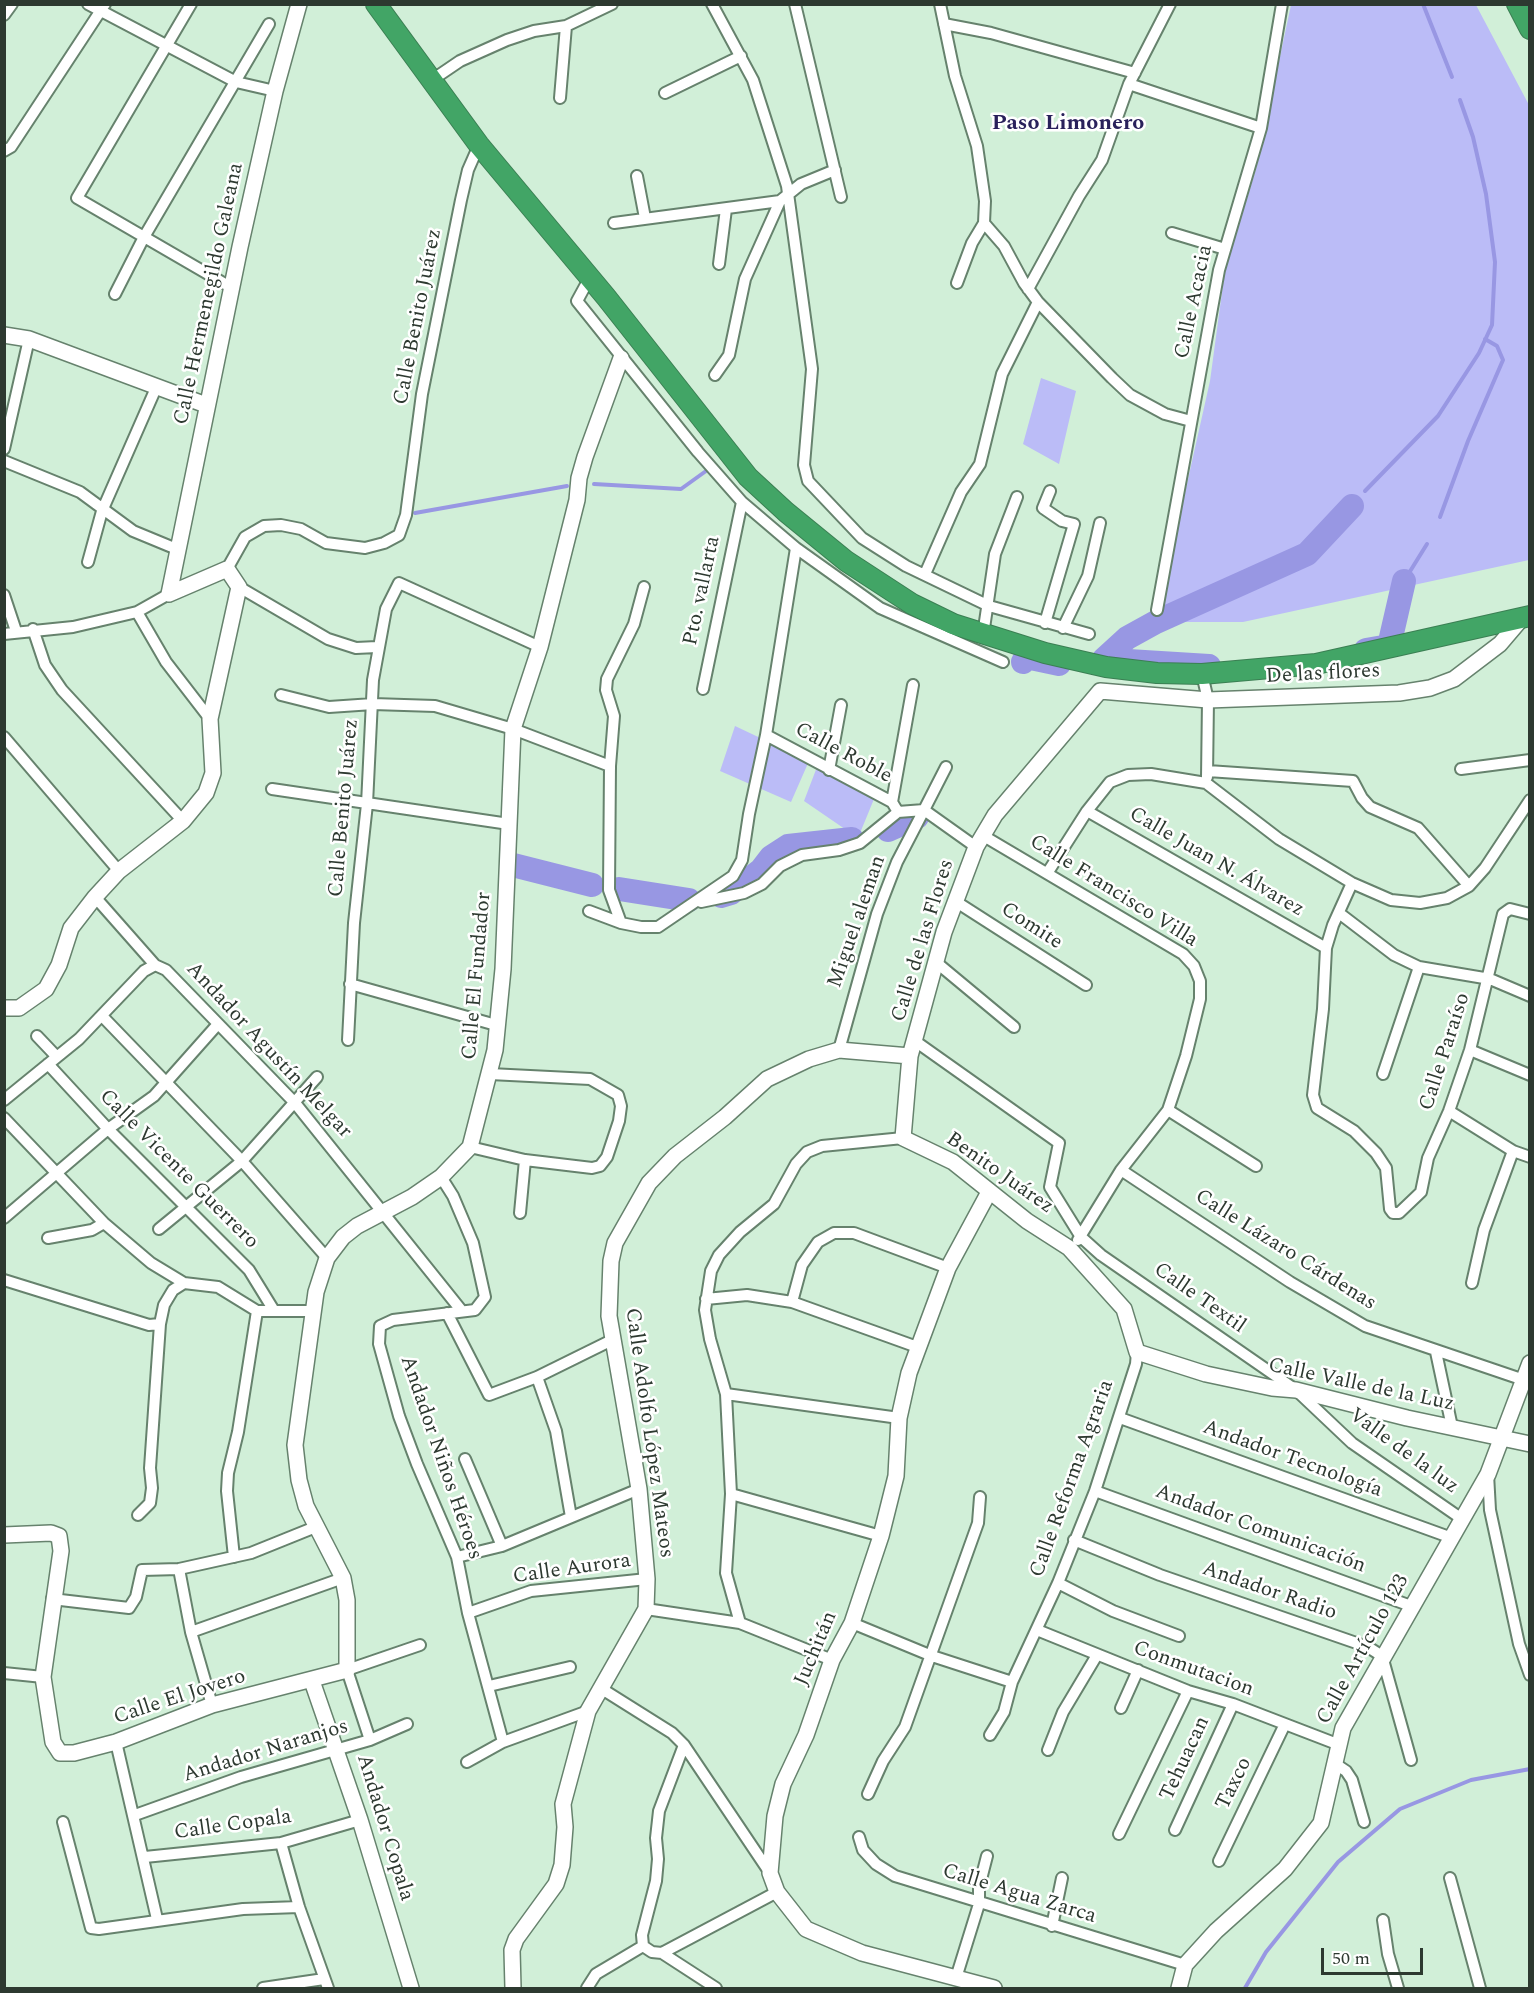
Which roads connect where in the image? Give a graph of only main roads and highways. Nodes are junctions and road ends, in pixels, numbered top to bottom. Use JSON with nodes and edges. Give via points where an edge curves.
{"nodes":[{"id":1,"x":376,"y":4,"type":"edge"},
{"id":2,"x":1517,"y":4,"type":"edge"},
{"id":3,"x":1530,"y":29,"type":"edge"},
{"id":4,"x":1526,"y":616,"type":"edge"}],
"edges":[{"from":1,"to":4,"type":"highway","via":[[479,145],[748,477],[846,561],[912,604],[983,635],[1045,653],[1106,667],[1202,674],[1316,664]]},
{"from":2,"to":3,"type":"highway"}]}
